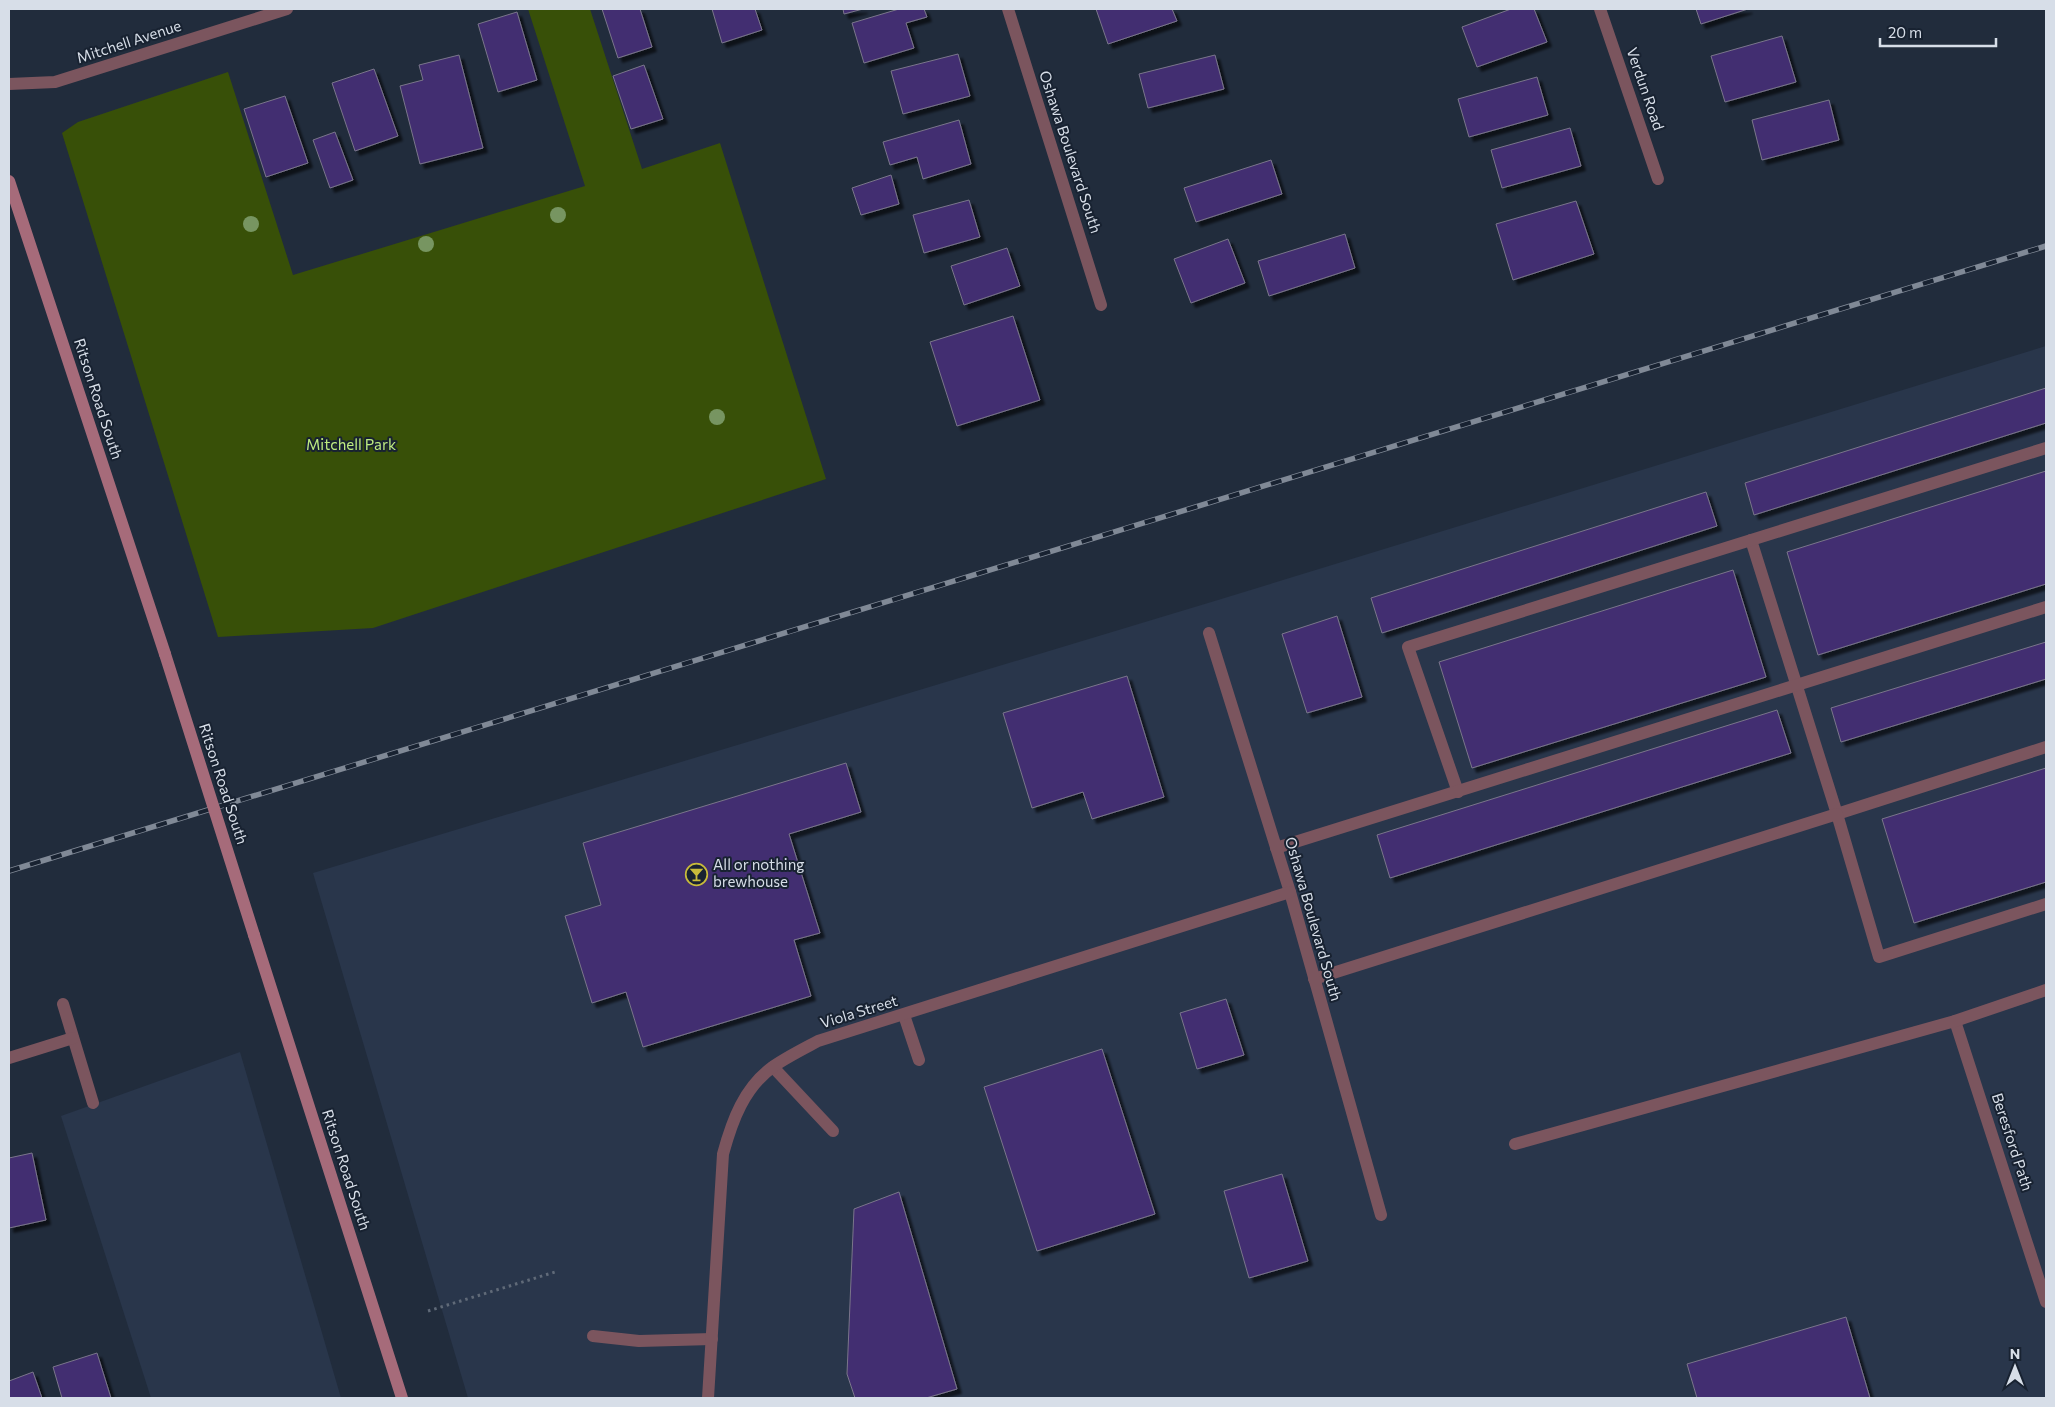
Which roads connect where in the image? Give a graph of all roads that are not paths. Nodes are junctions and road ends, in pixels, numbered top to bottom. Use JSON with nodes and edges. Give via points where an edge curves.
{"nodes":[{"id":1,"x":287,"y":9,"type":"edge"},
{"id":2,"x":1008,"y":9,"type":"edge"},
{"id":3,"x":1600,"y":9,"type":"edge"},
{"id":4,"x":9,"y":84,"type":"edge"},
{"id":5,"x":1658,"y":179,"type":"dead end"},
{"id":6,"x":9,"y":181,"type":"edge"},
{"id":7,"x":1101,"y":305,"type":"dead end"},
{"id":8,"x":2046,"y":448,"type":"edge"},
{"id":9,"x":1751,"y":540,"type":"junction"},
{"id":10,"x":2046,"y":607,"type":"edge"},
{"id":11,"x":1210,"y":633,"type":"dead end"},
{"id":12,"x":1796,"y":686,"type":"junction"},
{"id":13,"x":2046,"y":746,"type":"edge"},
{"id":14,"x":1458,"y":792,"type":"junction"},
{"id":15,"x":1837,"y":814,"type":"junction"},
{"id":16,"x":1276,"y":848,"type":"junction"},
{"id":17,"x":1290,"y":892,"type":"junction"},
{"id":18,"x":2046,"y":904,"type":"edge"},
{"id":19,"x":1314,"y":978,"type":"junction"},
{"id":20,"x":2046,"y":990,"type":"edge"},
{"id":21,"x":63,"y":1004,"type":"dead end"},
{"id":22,"x":904,"y":1015,"type":"junction"},
{"id":23,"x":1956,"y":1021,"type":"junction"},
{"id":24,"x":73,"y":1038,"type":"junction"},
{"id":25,"x":9,"y":1058,"type":"edge"},
{"id":26,"x":918,"y":1060,"type":"dead end"},
{"id":27,"x":773,"y":1066,"type":"junction"},
{"id":28,"x":93,"y":1103,"type":"dead end"},
{"id":29,"x":833,"y":1130,"type":"dead end"},
{"id":30,"x":1515,"y":1144,"type":"dead end"},
{"id":31,"x":1381,"y":1215,"type":"dead end"},
{"id":32,"x":2046,"y":1302,"type":"edge"},
{"id":33,"x":594,"y":1336,"type":"dead end"},
{"id":34,"x":712,"y":1339,"type":"junction"},
{"id":35,"x":402,"y":1398,"type":"edge"},
{"id":36,"x":708,"y":1398,"type":"edge"}],
"edges":[{"from":1,"to":4,"type":"street","name":"Mitchell Avenue","via":[[55,82]]},
{"from":2,"to":7,"type":"street","name":"Oshawa Boulevard South"},
{"from":3,"to":5,"type":"street","name":"Verdun Road"},
{"from":6,"to":35,"type":"main road","name":"Ritson Road South","bridge":true,"via":[[165,654]]},
{"from":8,"to":9,"type":"street"},
{"from":9,"to":12,"type":"street"},
{"from":9,"to":14,"type":"street","via":[[1408,647]]},
{"from":10,"to":12,"type":"street"},
{"from":11,"to":16,"type":"street","name":"Oshawa Boulevard South"},
{"from":12,"to":14,"type":"street"},
{"from":12,"to":15,"type":"street"},
{"from":13,"to":15,"type":"street"},
{"from":14,"to":16,"type":"street"},
{"from":15,"to":18,"type":"street","via":[[1879,957]]},
{"from":15,"to":19,"type":"street"},
{"from":16,"to":17,"type":"street","name":"Oshawa Boulevard South"},
{"from":17,"to":19,"type":"street","name":"Oshawa Boulevard South"},
{"from":17,"to":22,"type":"street","name":"Viola Street"},
{"from":19,"to":31,"type":"street","name":"Oshawa Boulevard South"},
{"from":20,"to":23,"type":"street"},
{"from":21,"to":24,"type":"street"},
{"from":22,"to":26,"type":"street"},
{"from":22,"to":27,"type":"street","name":"Viola Street","via":[[818,1041]]},
{"from":23,"to":30,"type":"street"},
{"from":23,"to":32,"type":"street","name":"Beresford Path"},
{"from":24,"to":25,"type":"street"},
{"from":24,"to":28,"type":"street"},
{"from":27,"to":29,"type":"street"},
{"from":27,"to":34,"type":"street","name":"Viola Street","via":[[748,1091],[732,1122],[723,1154]]},
{"from":33,"to":34,"type":"street","via":[[639,1341]]},
{"from":34,"to":36,"type":"street","name":"Viola Street"}]}
